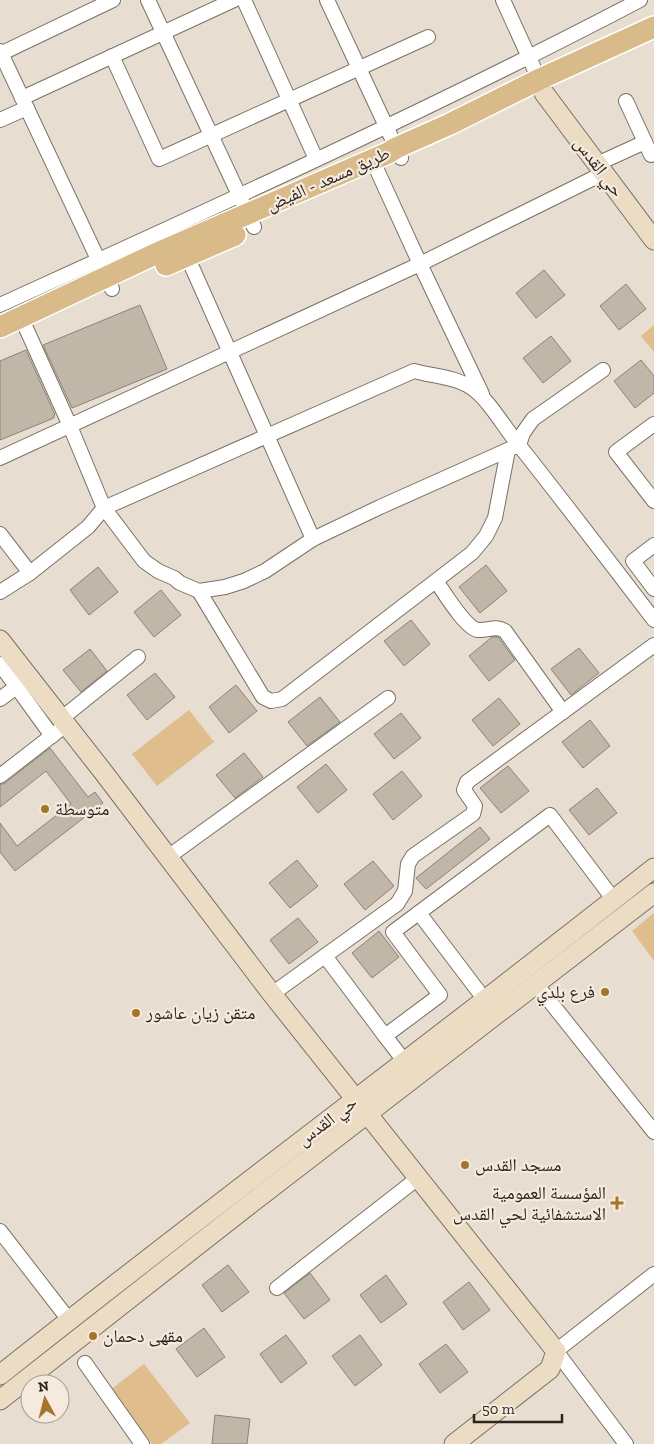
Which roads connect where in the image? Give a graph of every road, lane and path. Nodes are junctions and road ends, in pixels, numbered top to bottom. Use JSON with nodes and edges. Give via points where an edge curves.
{"nodes":[{"id":1,"x":113,"y":0,"type":"edge"},
{"id":2,"x":148,"y":0,"type":"edge"},
{"id":3,"x":234,"y":0,"type":"edge"},
{"id":4,"x":244,"y":0,"type":"edge"},
{"id":5,"x":327,"y":0,"type":"edge"},
{"id":6,"x":503,"y":0,"type":"edge"},
{"id":7,"x":640,"y":0,"type":"edge"},
{"id":8,"x":654,"y":27,"type":"edge"},
{"id":9,"x":163,"y":33,"type":"junction"},
{"id":10,"x":428,"y":37,"type":"dead end"},
{"id":11,"x":654,"y":42,"type":"edge"},
{"id":12,"x":0,"y":53,"type":"edge"},
{"id":13,"x":112,"y":56,"type":"junction"},
{"id":14,"x":530,"y":58,"type":"junction"},
{"id":15,"x":359,"y":69,"type":"junction"},
{"id":16,"x":542,"y":86,"type":"junction"},
{"id":17,"x":289,"y":100,"type":"junction"},
{"id":18,"x":626,"y":101,"type":"dead end"},
{"id":19,"x":25,"y":103,"type":"junction"},
{"id":20,"x":0,"y":120,"type":"edge"},
{"id":21,"x":386,"y":126,"type":"junction"},
{"id":22,"x":211,"y":136,"type":"junction"},
{"id":23,"x":645,"y":142,"type":"junction"},
{"id":24,"x":398,"y":153,"type":"junction"},
{"id":25,"x":651,"y":155,"type":"dead end"},
{"id":26,"x":316,"y":159,"type":"junction"},
{"id":27,"x":600,"y":168,"type":"junction"},
{"id":28,"x":377,"y":170,"type":"junction"},
{"id":29,"x":239,"y":195,"type":"junction"},
{"id":30,"x":251,"y":221,"type":"junction"},
{"id":31,"x":654,"y":240,"type":"edge"},
{"id":32,"x":187,"y":256,"type":"junction"},
{"id":33,"x":420,"y":264,"type":"junction"},
{"id":34,"x":106,"y":276,"type":"junction"},
{"id":35,"x":0,"y":305,"type":"edge"},
{"id":36,"x":23,"y":323,"type":"junction"},
{"id":37,"x":0,"y":327,"type":"edge"},
{"id":38,"x":0,"y":341,"type":"edge"},
{"id":39,"x":229,"y":352,"type":"junction"},
{"id":40,"x":603,"y":370,"type":"dead end"},
{"id":41,"x":485,"y":399,"type":"junction"},
{"id":42,"x":654,"y":424,"type":"edge"},
{"id":43,"x":70,"y":426,"type":"junction"},
{"id":44,"x":267,"y":436,"type":"junction"},
{"id":45,"x":514,"y":448,"type":"junction"},
{"id":46,"x":0,"y":458,"type":"edge"},
{"id":47,"x":654,"y":501,"type":"edge"},
{"id":48,"x":104,"y":508,"type":"junction"},
{"id":49,"x":0,"y":534,"type":"edge"},
{"id":50,"x":313,"y":539,"type":"junction"},
{"id":51,"x":654,"y":545,"type":"edge"},
{"id":52,"x":30,"y":573,"type":"junction"},
{"id":53,"x":436,"y":581,"type":"junction"},
{"id":54,"x":654,"y":589,"type":"edge"},
{"id":55,"x":0,"y":592,"type":"edge"},
{"id":56,"x":200,"y":592,"type":"junction"},
{"id":57,"x":654,"y":620,"type":"edge"},
{"id":58,"x":0,"y":640,"type":"edge"},
{"id":59,"x":654,"y":646,"type":"edge"},
{"id":60,"x":138,"y":657,"type":"dead end"},
{"id":61,"x":0,"y":664,"type":"edge"},
{"id":62,"x":23,"y":682,"type":"junction"},
{"id":63,"x":388,"y":698,"type":"dead end"},
{"id":64,"x":0,"y":700,"type":"edge"},
{"id":65,"x":563,"y":712,"type":"junction"},
{"id":66,"x":60,"y":726,"type":"junction"},
{"id":67,"x":0,"y":776,"type":"edge"},
{"id":68,"x":168,"y":858,"type":"junction"},
{"id":69,"x":654,"y":868,"type":"edge"},
{"id":70,"x":654,"y":893,"type":"edge"},
{"id":71,"x":614,"y":900,"type":"junction"},
{"id":72,"x":419,"y":913,"type":"junction"},
{"id":73,"x":325,"y":956,"type":"junction"},
{"id":74,"x":536,"y":984,"type":"junction"},
{"id":75,"x":272,"y":994,"type":"junction"},
{"id":76,"x":485,"y":1000,"type":"junction"},
{"id":77,"x":386,"y":1036,"type":"junction"},
{"id":78,"x":405,"y":1062,"type":"junction"},
{"id":79,"x":361,"y":1107,"type":"junction"},
{"id":80,"x":654,"y":1132,"type":"edge"},
{"id":81,"x":418,"y":1178,"type":"junction"},
{"id":82,"x":207,"y":1212,"type":"junction"},
{"id":83,"x":219,"y":1228,"type":"junction"},
{"id":84,"x":0,"y":1231,"type":"edge"},
{"id":85,"x":654,"y":1274,"type":"edge"},
{"id":86,"x":277,"y":1288,"type":"dead end"},
{"id":87,"x":68,"y":1320,"type":"junction"},
{"id":88,"x":556,"y":1351,"type":"junction"},
{"id":89,"x":85,"y":1363,"type":"dead end"},
{"id":90,"x":0,"y":1374,"type":"edge"},
{"id":91,"x":0,"y":1400,"type":"edge"},
{"id":92,"x":142,"y":1444,"type":"edge"},
{"id":93,"x":454,"y":1444,"type":"edge"},
{"id":94,"x":626,"y":1444,"type":"edge"}],
"edges":[{"from":1,"to":12,"type":"street"},
{"from":2,"to":9,"type":"street"},
{"from":3,"to":9,"type":"street"},
{"from":4,"to":17,"type":"street"},
{"from":5,"to":15,"type":"street"},
{"from":6,"to":14,"type":"street"},
{"from":7,"to":14,"type":"street"},
{"from":8,"to":16,"type":"main road","name":"طريق مسعد - الفيض"},
{"from":9,"to":13,"type":"street"},
{"from":9,"to":22,"type":"street"},
{"from":10,"to":15,"type":"street"},
{"from":11,"to":16,"type":"main road","name":"طريق مسعد - الفيض"},
{"from":12,"to":19,"type":"street"},
{"from":13,"to":19,"type":"street"},
{"from":13,"to":22,"type":"street","via":[[160,159]]},
{"from":14,"to":16,"type":"street"},
{"from":14,"to":21,"type":"street"},
{"from":15,"to":17,"type":"street"},
{"from":15,"to":21,"type":"street"},
{"from":16,"to":24,"type":"main road","name":"طريق مسعد - الفيض"},
{"from":16,"to":27,"type":"street","name":"حي القدس"},
{"from":17,"to":22,"type":"street"},
{"from":17,"to":26,"type":"street"},
{"from":18,"to":23,"type":"street"},
{"from":19,"to":20,"type":"street"},
{"from":19,"to":34,"type":"street"},
{"from":21,"to":24,"type":"street"},
{"from":21,"to":26,"type":"street"},
{"from":22,"to":29,"type":"street"},
{"from":23,"to":25,"type":"street"},
{"from":23,"to":27,"type":"street"},
{"from":24,"to":28,"type":"main road","name":"طريق مسعد - الفيض"},
{"from":24,"to":30,"type":"main road","name":"طريق مسعد - الفيض","via":[[388,153]]},
{"from":26,"to":29,"type":"street"},
{"from":27,"to":31,"type":"street","name":"حي القدس"},
{"from":27,"to":33,"type":"street"},
{"from":28,"to":30,"type":"main road","name":"طريق مسعد - الفيض"},
{"from":28,"to":33,"type":"street"},
{"from":29,"to":30,"type":"street"},
{"from":29,"to":34,"type":"street"},
{"from":30,"to":32,"type":"main road","name":"طريق مسعد - الفيض"},
{"from":30,"to":34,"type":"main road","name":"طريق مسعد - الفيض","via":[[152,255]]},
{"from":32,"to":34,"type":"main road","name":"طريق مسعد - الفيض"},
{"from":32,"to":39,"type":"street"},
{"from":33,"to":39,"type":"street"},
{"from":33,"to":41,"type":"street"},
{"from":34,"to":35,"type":"street"},
{"from":34,"to":36,"type":"main road","name":"طريق مسعد - الفيض"},
{"from":36,"to":37,"type":"main road","name":"طريق مسعد - الفيض"},
{"from":36,"to":38,"type":"main road","name":"طريق مسعد - الفيض"},
{"from":36,"to":43,"type":"street"},
{"from":39,"to":43,"type":"street"},
{"from":39,"to":44,"type":"street"},
{"from":40,"to":45,"type":"street","via":[[533,419]]},
{"from":41,"to":44,"type":"street","via":[[470,386],[456,380],[414,371]]},
{"from":41,"to":45,"type":"street"},
{"from":42,"to":47,"type":"street","via":[[616,452]]},
{"from":43,"to":46,"type":"street"},
{"from":43,"to":48,"type":"street"},
{"from":44,"to":48,"type":"street"},
{"from":44,"to":50,"type":"street"},
{"from":45,"to":50,"type":"street"},
{"from":45,"to":53,"type":"street","via":[[491,527],[472,553]]},
{"from":45,"to":57,"type":"street","via":[[581,523]]},
{"from":48,"to":52,"type":"street","via":[[88,527]]},
{"from":48,"to":56,"type":"street","via":[[144,561]]},
{"from":49,"to":52,"type":"street"},
{"from":50,"to":56,"type":"street","via":[[244,581]]},
{"from":51,"to":54,"type":"street","via":[[633,561]]},
{"from":52,"to":55,"type":"street"},
{"from":53,"to":56,"type":"street","via":[[282,700],[275,702],[263,697]]},
{"from":53,"to":65,"type":"street","via":[[470,626],[478,630],[495,628],[505,631]]},
{"from":58,"to":62,"type":"street"},
{"from":59,"to":65,"type":"street"},
{"from":60,"to":66,"type":"street"},
{"from":61,"to":62,"type":"street"},
{"from":62,"to":64,"type":"street"},
{"from":62,"to":66,"type":"street"},
{"from":63,"to":68,"type":"street"},
{"from":65,"to":73,"type":"street","via":[[467,782],[464,790],[475,806],[473,814],[413,856],[408,864],[405,891],[397,904]]},
{"from":66,"to":67,"type":"street"},
{"from":66,"to":68,"type":"street"},
{"from":68,"to":75,"type":"street"},
{"from":69,"to":71,"type":"street","name":"حي القدس"},
{"from":70,"to":74,"type":"street"},
{"from":71,"to":72,"type":"street","via":[[550,815]]},
{"from":71,"to":76,"type":"street","name":"حي القدس"},
{"from":72,"to":76,"type":"street"},
{"from":72,"to":77,"type":"street","via":[[393,932],[440,995]]},
{"from":73,"to":75,"type":"street"},
{"from":73,"to":77,"type":"street"},
{"from":74,"to":79,"type":"street"},
{"from":74,"to":80,"type":"street"},
{"from":75,"to":79,"type":"street"},
{"from":76,"to":78,"type":"street","name":"حي القدس"},
{"from":77,"to":78,"type":"street"},
{"from":78,"to":79,"type":"street","name":"حي القدس"},
{"from":79,"to":81,"type":"street"},
{"from":79,"to":82,"type":"street","name":"حي القدس"},
{"from":79,"to":83,"type":"street"},
{"from":81,"to":86,"type":"street"},
{"from":81,"to":88,"type":"street"},
{"from":82,"to":83,"type":"street"},
{"from":82,"to":87,"type":"street","name":"حي القدس"},
{"from":83,"to":91,"type":"street"},
{"from":84,"to":87,"type":"street"},
{"from":85,"to":88,"type":"street"},
{"from":87,"to":90,"type":"street","name":"حي القدس"},
{"from":88,"to":93,"type":"street","via":[[550,1369]]},
{"from":88,"to":94,"type":"street"},
{"from":89,"to":92,"type":"street"}]}
